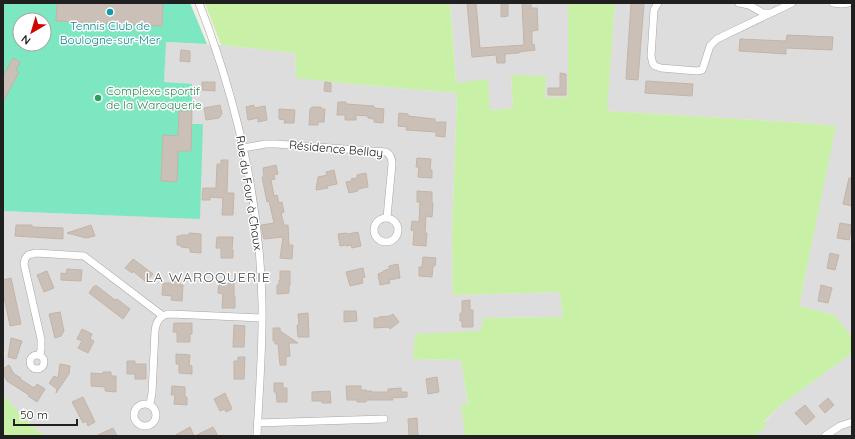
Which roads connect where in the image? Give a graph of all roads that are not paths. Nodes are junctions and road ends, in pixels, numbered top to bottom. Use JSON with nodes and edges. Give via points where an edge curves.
{"nodes":[{"id":1,"x":199,"y":3,"type":"edge"},
{"id":2,"x":658,"y":3,"type":"edge"},
{"id":3,"x":739,"y":3,"type":"edge"},
{"id":4,"x":792,"y":3,"type":"edge"},
{"id":5,"x":833,"y":3,"type":"edge"},
{"id":6,"x":849,"y":3,"type":"edge"},
{"id":7,"x":771,"y":13,"type":"junction"},
{"id":8,"x":243,"y":148,"type":"junction"},
{"id":9,"x":387,"y":217,"type":"dead end"},
{"id":10,"x":163,"y":316,"type":"junction"},
{"id":11,"x":262,"y":318,"type":"junction"},
{"id":12,"x":40,"y":355,"type":"dead end"},
{"id":13,"x":150,"y":404,"type":"dead end"},
{"id":14,"x":384,"y":419,"type":"dead end"},
{"id":15,"x":852,"y":422,"type":"edge"},
{"id":16,"x":257,"y":423,"type":"junction"},
{"id":17,"x":257,"y":436,"type":"edge"},
{"id":18,"x":825,"y":436,"type":"edge"}],
"edges":[{"from":1,"to":8,"type":"street","name":"Rue du Four à Chaux","via":[[221,66]]},
{"from":2,"to":7,"type":"street","via":[[654,10],[651,58],[653,64],[658,67],[677,70],[702,70],[708,49],[714,41]]},
{"from":3,"to":7,"type":"street","via":[[750,5],[763,13]]},
{"from":4,"to":7,"type":"street"},
{"from":5,"to":6,"type":"street"},
{"from":8,"to":9,"type":"street","name":"Résidence Bellay","via":[[276,144],[386,152],[392,164]]},
{"from":8,"to":11,"type":"street","name":"Rue du Four à Chaux","via":[[257,229]]},
{"from":10,"to":11,"type":"street","via":[[171,314]]},
{"from":10,"to":12,"type":"street","via":[[84,256],[31,254],[25,259],[24,264],[41,339]]},
{"from":10,"to":13,"type":"street","via":[[157,322],[154,331]]},
{"from":11,"to":16,"type":"street","name":"Rue du Four à Chaux"},
{"from":14,"to":16,"type":"street"},
{"from":15,"to":18,"type":"street","via":[[836,428]]},
{"from":16,"to":17,"type":"street","name":"Rue du Four à Chaux"}]}
